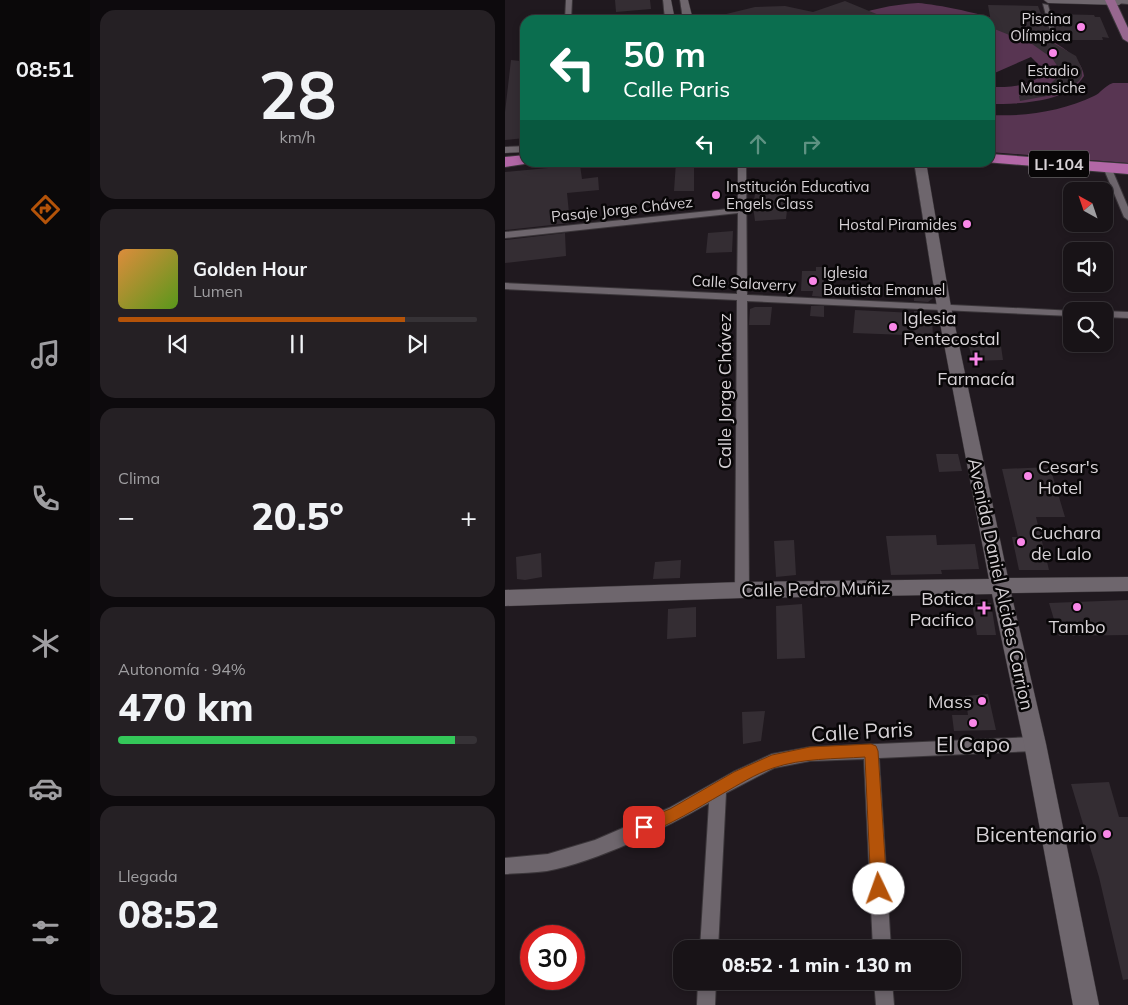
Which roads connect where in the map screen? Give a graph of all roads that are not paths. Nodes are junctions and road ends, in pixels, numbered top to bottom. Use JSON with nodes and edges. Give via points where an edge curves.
{"nodes":[{"id":1,"x":569,"y":0,"type":"edge"},
{"id":2,"x":667,"y":0,"type":"edge"},
{"id":3,"x":686,"y":1,"type":"edge"},
{"id":4,"x":1117,"y":1,"type":"edge"},
{"id":5,"x":1046,"y":2,"type":"edge"},
{"id":6,"x":568,"y":15,"type":"edge"},
{"id":7,"x":669,"y":15,"type":"edge"},
{"id":8,"x":687,"y":15,"type":"edge"},
{"id":9,"x":1128,"y":19,"type":"edge"},
{"id":10,"x":1055,"y":38,"type":"dead end"},
{"id":11,"x":1128,"y":39,"type":"edge"},
{"id":12,"x":520,"y":149,"type":"edge"},
{"id":13,"x":505,"y":150,"type":"edge"},
{"id":14,"x":520,"y":156,"type":"edge"},
{"id":15,"x":505,"y":157,"type":"edge"},
{"id":16,"x":520,"y":160,"type":"edge"},
{"id":17,"x":995,"y":160,"type":"edge"},
{"id":18,"x":505,"y":162,"type":"edge"},
{"id":19,"x":742,"y":167,"type":"edge"},
{"id":20,"x":921,"y":167,"type":"edge"},
{"id":21,"x":1107,"y":167,"type":"junction"},
{"id":22,"x":1128,"y":169,"type":"edge"},
{"id":23,"x":741,"y":210,"type":"junction"},
{"id":24,"x":1128,"y":217,"type":"edge"},
{"id":25,"x":505,"y":234,"type":"edge"},
{"id":26,"x":505,"y":286,"type":"edge"},
{"id":27,"x":741,"y":298,"type":"junction"},
{"id":28,"x":944,"y":307,"type":"junction"},
{"id":29,"x":1063,"y":313,"type":"edge"},
{"id":30,"x":1113,"y":315,"type":"edge"},
{"id":31,"x":1128,"y":316,"type":"edge"},
{"id":32,"x":1128,"y":584,"type":"edge"},
{"id":33,"x":1000,"y":586,"type":"junction"},
{"id":34,"x":742,"y":590,"type":"junction"},
{"id":35,"x":505,"y":598,"type":"edge"},
{"id":36,"x":1035,"y":744,"type":"junction"},
{"id":37,"x":871,"y":751,"type":"junction"},
{"id":38,"x":718,"y":790,"type":"junction"},
{"id":39,"x":505,"y":866,"type":"edge"},
{"id":40,"x":710,"y":940,"type":"edge"},
{"id":41,"x":882,"y":940,"type":"edge"},
{"id":42,"x":707,"y":990,"type":"edge"},
{"id":43,"x":884,"y":990,"type":"edge"},
{"id":44,"x":706,"y":1005,"type":"edge"},
{"id":45,"x":885,"y":1005,"type":"edge"},
{"id":46,"x":1086,"y":1005,"type":"edge"}],
"edges":[{"from":1,"to":6,"type":"street"},
{"from":2,"to":7,"type":"street"},
{"from":3,"to":8,"type":"street"},
{"from":4,"to":5,"type":"street"},
{"from":4,"to":9,"type":"main road"},
{"from":4,"to":11,"type":"main road"},
{"from":5,"to":10,"type":"street"},
{"from":12,"to":13,"type":"street"},
{"from":14,"to":15,"type":"highway"},
{"from":16,"to":18,"type":"highway"},
{"from":17,"to":21,"type":"highway","number":"LI-104"},
{"from":19,"to":23,"type":"street","name":"Calle Jorge Chávez"},
{"from":20,"to":28,"type":"street","name":"Avenida Daniel Alcides Carrion"},
{"from":21,"to":22,"type":"highway","number":"LI-104"},
{"from":21,"to":24,"type":"street"},
{"from":23,"to":25,"type":"street","name":"Pasaje Jorge Chávez"},
{"from":23,"to":27,"type":"street","name":"Calle Jorge Chávez"},
{"from":26,"to":27,"type":"street","name":"Calle Salaverry"},
{"from":27,"to":28,"type":"street","name":"Calle Salaverry"},
{"from":27,"to":34,"type":"street","name":"Calle Jorge Chávez"},
{"from":28,"to":29,"type":"street","name":"Calle Salaverry"},
{"from":28,"to":33,"type":"street","name":"Avenida Daniel Alcides Carrion"},
{"from":30,"to":31,"type":"street"},
{"from":32,"to":33,"type":"street","name":"Calle Pedro Muñiz"},
{"from":33,"to":34,"type":"street","name":"Calle Pedro Muñiz"},
{"from":33,"to":36,"type":"street","name":"Avenida Daniel Alcides Carrion"},
{"from":34,"to":35,"type":"street","name":"Calle Pedro Muñiz"},
{"from":36,"to":37,"type":"street","name":"Calle Paris"},
{"from":36,"to":46,"type":"street","name":"Avenida Daniel Alcides Carrion"},
{"from":37,"to":38,"type":"street","name":"Calle Paris","via":[[810,754],[772,761]]},
{"from":37,"to":41,"type":"street"},
{"from":38,"to":39,"type":"street","name":"Calle Paris","via":[[675,814],[597,848],[548,862]]},
{"from":38,"to":40,"type":"street"},
{"from":42,"to":44,"type":"street"},
{"from":43,"to":45,"type":"street"}]}
